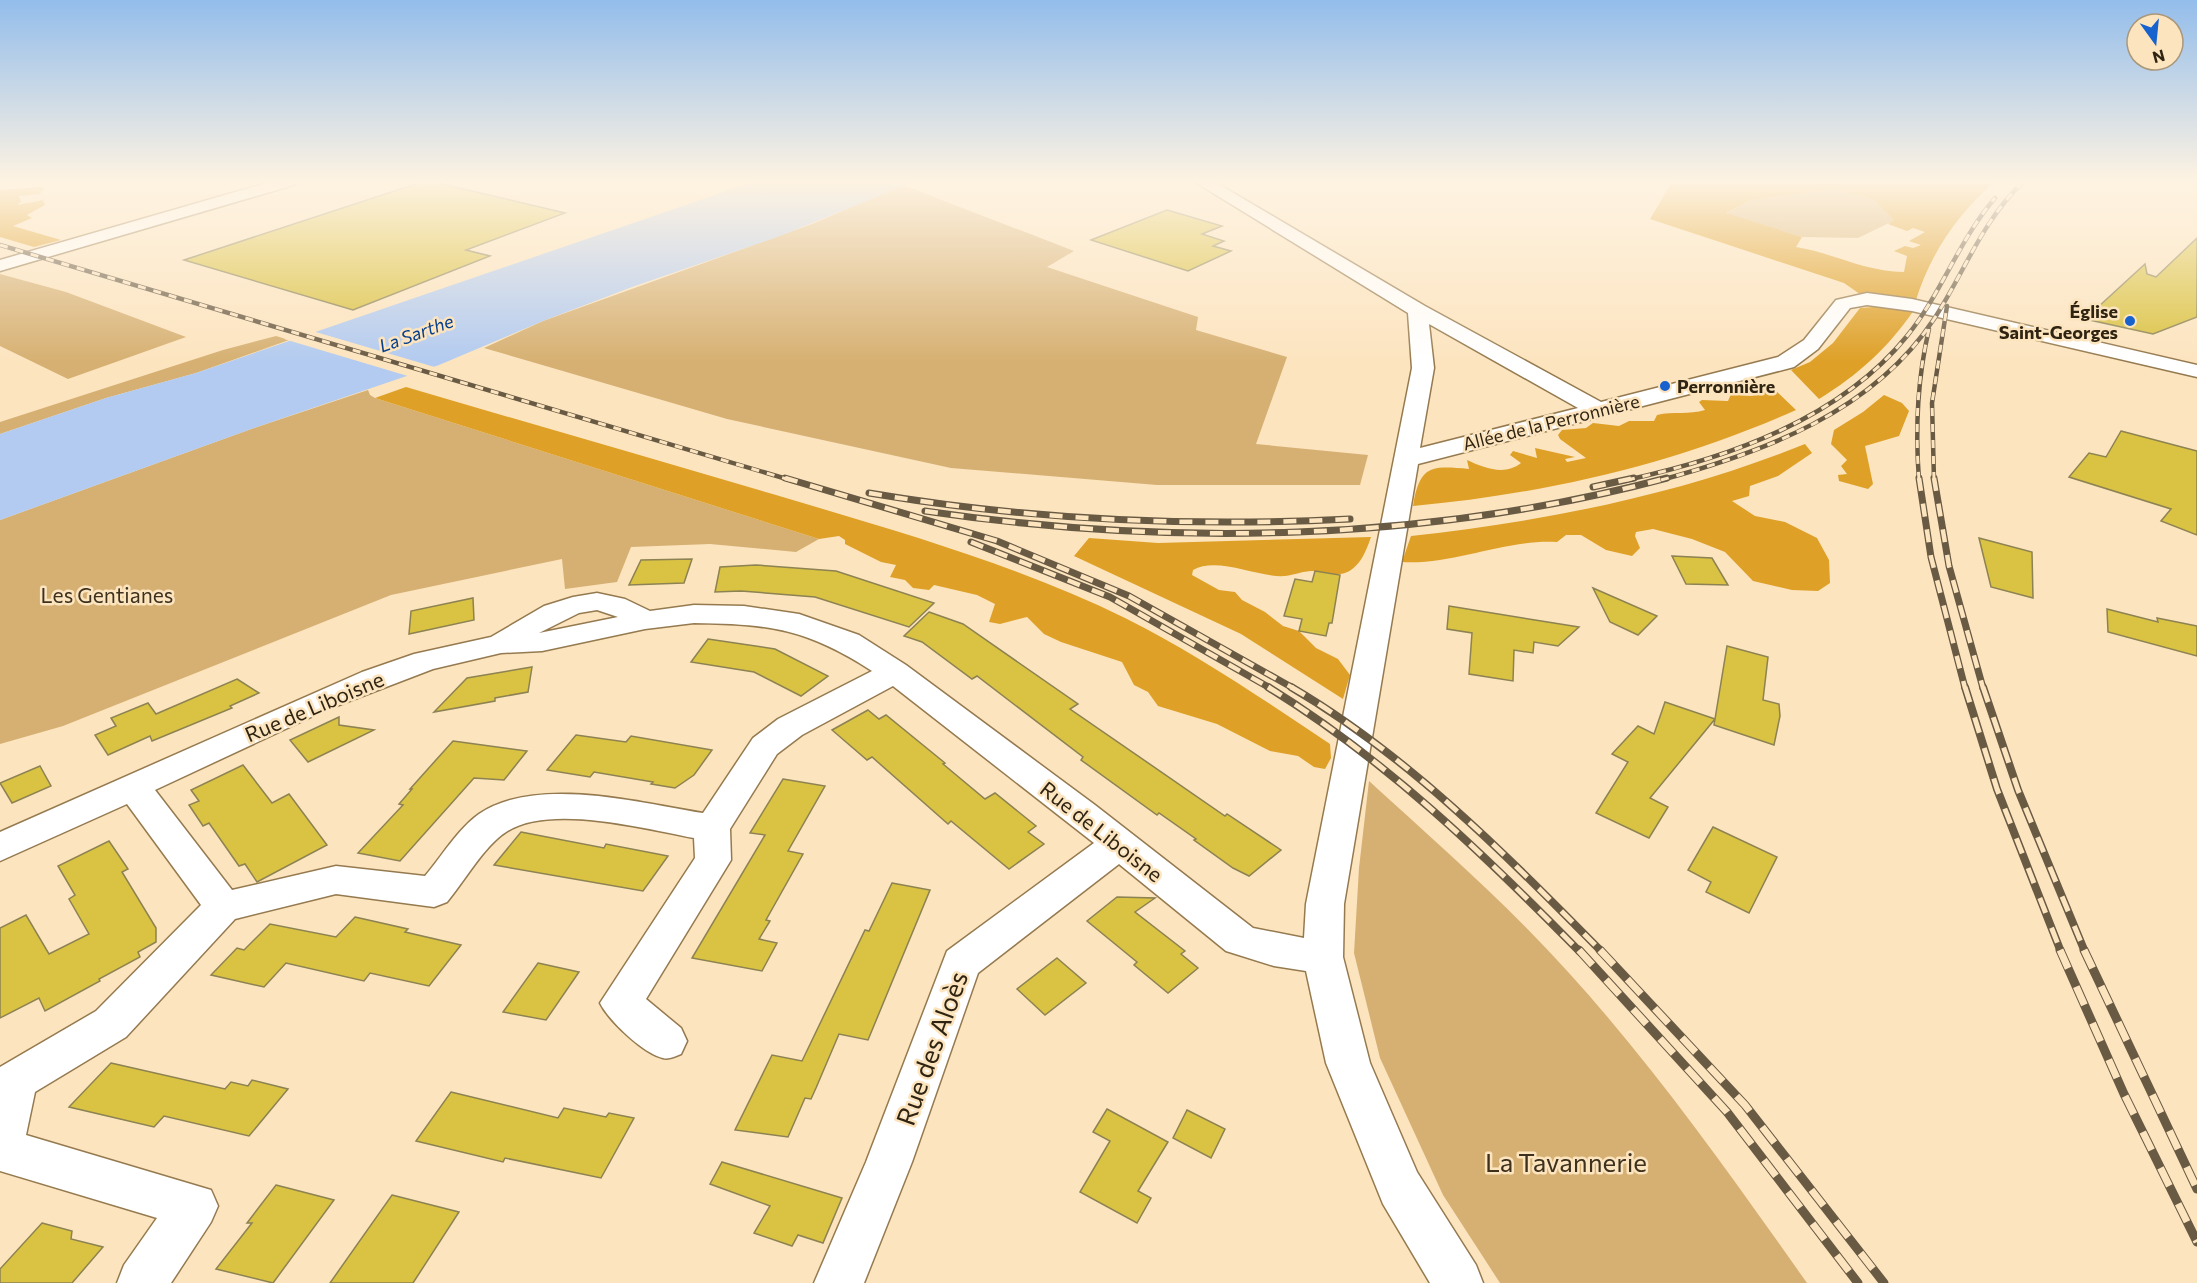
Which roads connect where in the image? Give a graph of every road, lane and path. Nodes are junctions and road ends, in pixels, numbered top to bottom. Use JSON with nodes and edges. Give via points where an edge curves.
{"nodes":[{"id":1,"x":83,"y":242,"type":"edge"},
{"id":2,"x":1304,"y":242,"type":"edge"},
{"id":3,"x":0,"y":266,"type":"edge"},
{"id":4,"x":1418,"y":310,"type":"junction"},
{"id":5,"x":2197,"y":371,"type":"edge"},
{"id":6,"x":1598,"y":410,"type":"junction"},
{"id":7,"x":1407,"y":459,"type":"junction"},
{"id":8,"x":895,"y":672,"type":"junction"},
{"id":9,"x":134,"y":788,"type":"junction"},
{"id":10,"x":712,"y":828,"type":"junction"},
{"id":11,"x":1119,"y":844,"type":"junction"},
{"id":12,"x":0,"y":847,"type":"edge"},
{"id":13,"x":223,"y":908,"type":"junction"},
{"id":14,"x":1323,"y":957,"type":"junction"},
{"id":15,"x":666,"y":1041,"type":"dead end"},
{"id":16,"x":142,"y":1283,"type":"edge"},
{"id":17,"x":839,"y":1283,"type":"edge"},
{"id":18,"x":1458,"y":1283,"type":"edge"}],
"edges":[{"from":1,"to":3,"type":"street"},
{"from":2,"to":4,"type":"street"},
{"from":4,"to":6,"type":"street"},
{"from":4,"to":7,"type":"street","via":[[1424,368]]},
{"from":5,"to":6,"type":"street","name":"Allée de la Perronnière","via":[[1957,314],[1867,299],[1843,304],[1813,344],[1786,362]]},
{"from":6,"to":7,"type":"street","name":"Allée de la Perronnière"},
{"from":7,"to":14,"type":"street","via":[[1325,904]]},
{"from":8,"to":9,"type":"street","name":"Rue de Liboisne","via":[[848,642],[799,623],[744,615],[694,614],[645,620],[425,661],[373,679]]},
{"from":8,"to":10,"type":"street","via":[[790,727],[765,746]]},
{"from":8,"to":11,"type":"street","name":"Rue de Liboisne"},
{"from":9,"to":12,"type":"street","name":"Rue de Liboisne"},
{"from":9,"to":13,"type":"street"},
{"from":10,"to":13,"type":"street","via":[[568,804],[524,810],[492,823],[434,892],[336,880]]},
{"from":10,"to":15,"type":"street","via":[[713,860],[621,1003]]},
{"from":11,"to":14,"type":"street","name":"Rue de Liboisne","via":[[1240,940]]},
{"from":11,"to":17,"type":"street","name":"Rue des Aloès","via":[[961,963],[889,1162]]},
{"from":13,"to":16,"type":"street","via":[[111,1024],[15,1081],[0,1149],[194,1206]]},
{"from":14,"to":18,"type":"street","via":[[1348,1063],[1400,1188]]}]}
